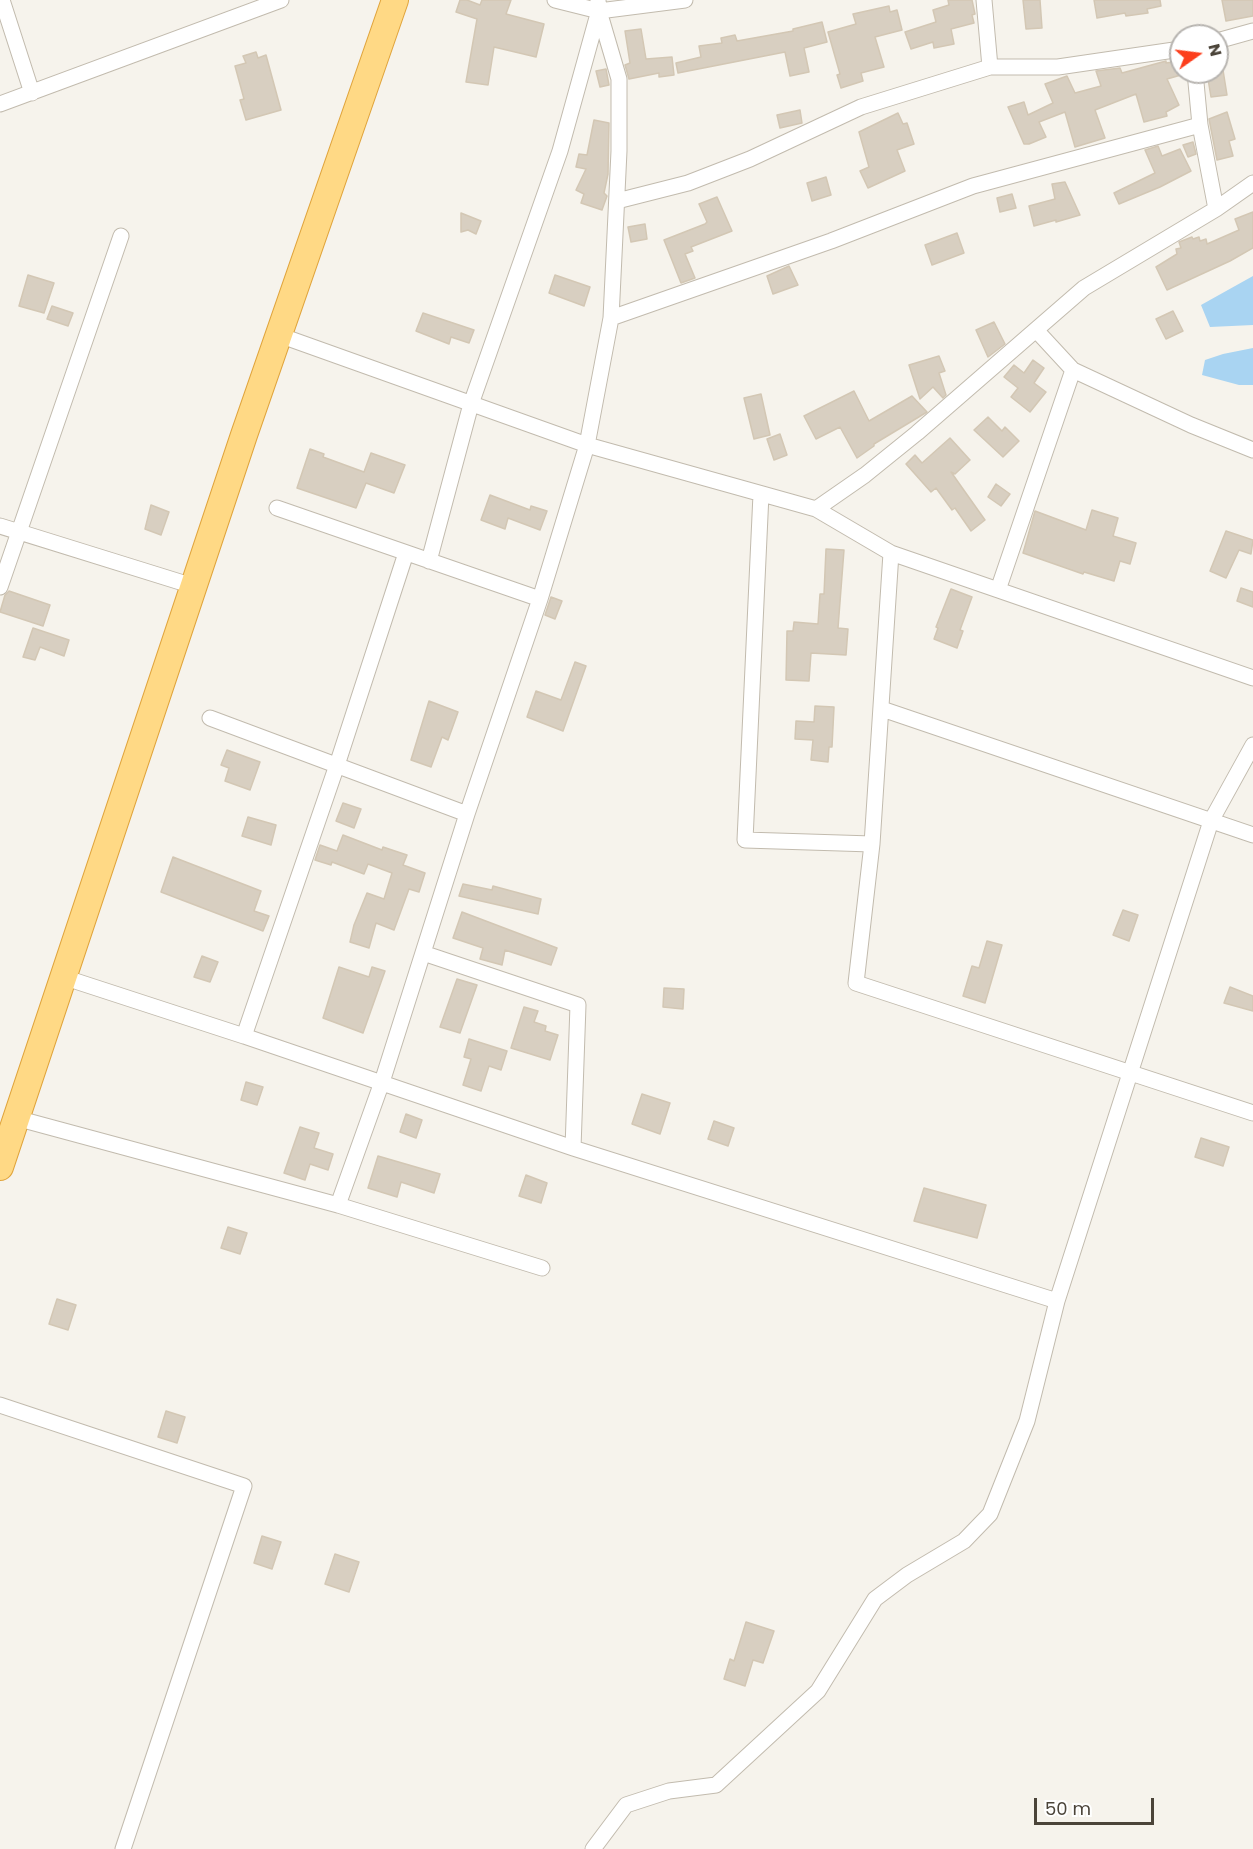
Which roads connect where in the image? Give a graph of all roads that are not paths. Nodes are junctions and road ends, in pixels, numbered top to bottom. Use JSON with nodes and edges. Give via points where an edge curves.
{"nodes":[{"id":1,"x":2,"y":0,"type":"edge"},
{"id":2,"x":281,"y":0,"type":"edge"},
{"id":3,"x":395,"y":0,"type":"edge"},
{"id":4,"x":555,"y":0,"type":"edge"},
{"id":5,"x":685,"y":0,"type":"edge"},
{"id":6,"x":984,"y":0,"type":"edge"},
{"id":7,"x":599,"y":6,"type":"edge"},
{"id":8,"x":1253,"y":31,"type":"edge"},
{"id":9,"x":1229,"y":37,"type":"edge"},
{"id":10,"x":1169,"y":51,"type":"edge"},
{"id":11,"x":990,"y":67,"type":"junction"},
{"id":12,"x":1196,"y":84,"type":"edge"},
{"id":13,"x":32,"y":93,"type":"junction"},
{"id":14,"x":0,"y":104,"type":"edge"},
{"id":15,"x":1200,"y":125,"type":"junction"},
{"id":16,"x":1253,"y":183,"type":"edge"},
{"id":17,"x":617,"y":201,"type":"junction"},
{"id":18,"x":1216,"y":209,"type":"junction"},
{"id":19,"x":121,"y":236,"type":"dead end"},
{"id":20,"x":611,"y":318,"type":"junction"},
{"id":21,"x":1036,"y":330,"type":"junction"},
{"id":22,"x":279,"y":335,"type":"junction"},
{"id":23,"x":1073,"y":370,"type":"junction"},
{"id":24,"x":471,"y":404,"type":"junction"},
{"id":25,"x":587,"y":445,"type":"junction"},
{"id":26,"x":1253,"y":450,"type":"edge"},
{"id":27,"x":761,"y":494,"type":"junction"},
{"id":28,"x":277,"y":508,"type":"dead end"},
{"id":29,"x":816,"y":509,"type":"junction"},
{"id":30,"x":0,"y":526,"type":"edge"},
{"id":31,"x":19,"y":532,"type":"junction"},
{"id":32,"x":406,"y":553,"type":"junction"},
{"id":33,"x":891,"y":553,"type":"junction"},
{"id":34,"x":429,"y":561,"type":"junction"},
{"id":35,"x":193,"y":586,"type":"junction"},
{"id":36,"x":0,"y":587,"type":"edge"},
{"id":37,"x":998,"y":590,"type":"junction"},
{"id":38,"x":540,"y":599,"type":"junction"},
{"id":39,"x":1253,"y":678,"type":"edge"},
{"id":40,"x":882,"y":709,"type":"junction"},
{"id":41,"x":210,"y":718,"type":"dead end"},
{"id":42,"x":1253,"y":745,"type":"edge"},
{"id":43,"x":337,"y":765,"type":"junction"},
{"id":44,"x":467,"y":814,"type":"junction"},
{"id":45,"x":1211,"y":820,"type":"junction"},
{"id":46,"x":1253,"y":835,"type":"edge"},
{"id":47,"x":872,"y":844,"type":"junction"},
{"id":48,"x":423,"y":953,"type":"junction"},
{"id":49,"x":63,"y":977,"type":"junction"},
{"id":50,"x":244,"y":1036,"type":"junction"},
{"id":51,"x":1131,"y":1072,"type":"junction"},
{"id":52,"x":382,"y":1082,"type":"junction"},
{"id":53,"x":1253,"y":1113,"type":"edge"},
{"id":54,"x":16,"y":1118,"type":"junction"},
{"id":55,"x":573,"y":1148,"type":"junction"},
{"id":56,"x":0,"y":1167,"type":"edge"},
{"id":57,"x":338,"y":1205,"type":"junction"},
{"id":58,"x":542,"y":1268,"type":"dead end"},
{"id":59,"x":1057,"y":1301,"type":"junction"},
{"id":60,"x":0,"y":1405,"type":"edge"},
{"id":61,"x":123,"y":1849,"type":"edge"},
{"id":62,"x":593,"y":1849,"type":"edge"}],
"edges":[{"from":1,"to":13,"type":"street"},
{"from":2,"to":13,"type":"street"},
{"from":3,"to":22,"type":"highway"},
{"from":4,"to":7,"type":"street"},
{"from":5,"to":7,"type":"street"},
{"from":6,"to":11,"type":"street"},
{"from":7,"to":17,"type":"street","via":[[618,79]]},
{"from":7,"to":24,"type":"street","via":[[560,151]]},
{"from":8,"to":9,"type":"street"},
{"from":10,"to":11,"type":"street","via":[[1058,67]]},
{"from":11,"to":17,"type":"street","via":[[861,106],[750,159],[688,183]]},
{"from":12,"to":15,"type":"street"},
{"from":13,"to":14,"type":"street"},
{"from":15,"to":18,"type":"street"},
{"from":15,"to":20,"type":"street","via":[[973,186],[831,241]]},
{"from":16,"to":18,"type":"street"},
{"from":17,"to":20,"type":"street"},
{"from":18,"to":21,"type":"street","via":[[1084,288]]},
{"from":19,"to":31,"type":"street"},
{"from":20,"to":25,"type":"street"},
{"from":21,"to":23,"type":"street"},
{"from":21,"to":29,"type":"street","via":[[883,461]]},
{"from":22,"to":24,"type":"street"},
{"from":22,"to":35,"type":"highway"},
{"from":23,"to":26,"type":"street"},
{"from":23,"to":37,"type":"street"},
{"from":24,"to":25,"type":"street"},
{"from":24,"to":34,"type":"street"},
{"from":25,"to":27,"type":"street"},
{"from":25,"to":38,"type":"street"},
{"from":27,"to":29,"type":"street"},
{"from":27,"to":47,"type":"street","via":[[745,840]]},
{"from":28,"to":32,"type":"street"},
{"from":29,"to":33,"type":"street"},
{"from":30,"to":31,"type":"street"},
{"from":31,"to":35,"type":"street"},
{"from":31,"to":36,"type":"street"},
{"from":32,"to":34,"type":"street"},
{"from":32,"to":43,"type":"street"},
{"from":33,"to":37,"type":"street"},
{"from":33,"to":40,"type":"street"},
{"from":34,"to":38,"type":"street"},
{"from":35,"to":49,"type":"highway"},
{"from":37,"to":39,"type":"street"},
{"from":38,"to":44,"type":"street"},
{"from":40,"to":45,"type":"street"},
{"from":40,"to":47,"type":"street"},
{"from":41,"to":43,"type":"street"},
{"from":42,"to":45,"type":"street"},
{"from":43,"to":44,"type":"street"},
{"from":43,"to":50,"type":"street"},
{"from":44,"to":48,"type":"street"},
{"from":45,"to":46,"type":"street"},
{"from":45,"to":51,"type":"street"},
{"from":47,"to":51,"type":"street","via":[[856,983]]},
{"from":48,"to":52,"type":"street"},
{"from":48,"to":55,"type":"street","via":[[578,1005]]},
{"from":49,"to":50,"type":"street"},
{"from":49,"to":54,"type":"highway"},
{"from":50,"to":52,"type":"street"},
{"from":51,"to":53,"type":"street"},
{"from":51,"to":59,"type":"street"},
{"from":52,"to":55,"type":"street"},
{"from":52,"to":57,"type":"street"},
{"from":54,"to":56,"type":"highway"},
{"from":54,"to":57,"type":"street"},
{"from":55,"to":59,"type":"street"},
{"from":57,"to":58,"type":"street"},
{"from":59,"to":62,"type":"street","via":[[1027,1421],[990,1514],[964,1541],[875,1599],[818,1691],[716,1785],[669,1791],[626,1804]]},
{"from":60,"to":61,"type":"street","via":[[244,1486]]}]}
